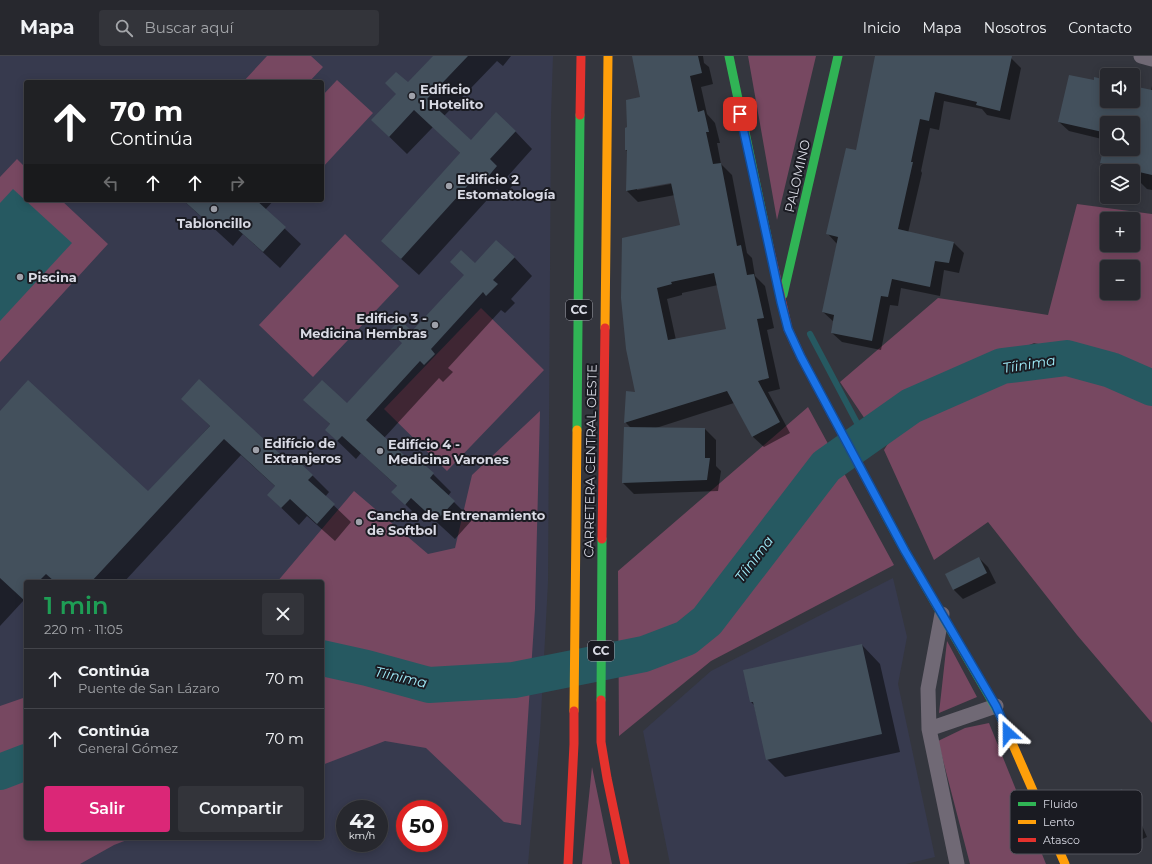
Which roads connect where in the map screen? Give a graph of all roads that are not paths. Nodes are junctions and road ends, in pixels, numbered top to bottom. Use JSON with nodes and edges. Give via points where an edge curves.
{"nodes":[{"id":1,"x":582,"y":56,"type":"edge"},
{"id":2,"x":608,"y":56,"type":"edge"},
{"id":3,"x":729,"y":56,"type":"edge"},
{"id":4,"x":838,"y":56,"type":"edge"},
{"id":5,"x":1141,"y":56,"type":"edge"},
{"id":6,"x":1152,"y":58,"type":"edge"},
{"id":7,"x":781,"y":302,"type":"junction"},
{"id":8,"x":942,"y":614,"type":"junction"},
{"id":9,"x":996,"y":706,"type":"junction"},
{"id":10,"x":929,"y":729,"type":"junction"},
{"id":11,"x":1033,"y":790,"type":"edge"},
{"id":12,"x":1061,"y":854,"type":"edge"},
{"id":13,"x":568,"y":864,"type":"edge"},
{"id":14,"x":625,"y":864,"type":"edge"},
{"id":15,"x":957,"y":864,"type":"edge"},
{"id":16,"x":1065,"y":864,"type":"edge"}],
"edges":[{"from":1,"to":13,"type":"main road","name":"CARRETERA CENTRAL OESTE","number":"CC","via":[[574,744]]},
{"from":2,"to":14,"type":"main road","name":"CARRETERA CENTRAL OESTE","number":"CC","via":[[601,742]]},
{"from":3,"to":7,"type":"main road"},
{"from":4,"to":7,"type":"main road","name":"PALOMINO"},
{"from":5,"to":6,"type":"street"},
{"from":7,"to":8,"type":"main road","via":[[788,329],[801,357],[905,551]]},
{"from":8,"to":9,"type":"main road"},
{"from":8,"to":10,"type":"street","via":[[928,689]]},
{"from":9,"to":10,"type":"street"},
{"from":9,"to":11,"type":"main road"},
{"from":10,"to":15,"type":"street"},
{"from":12,"to":16,"type":"main road"}]}
